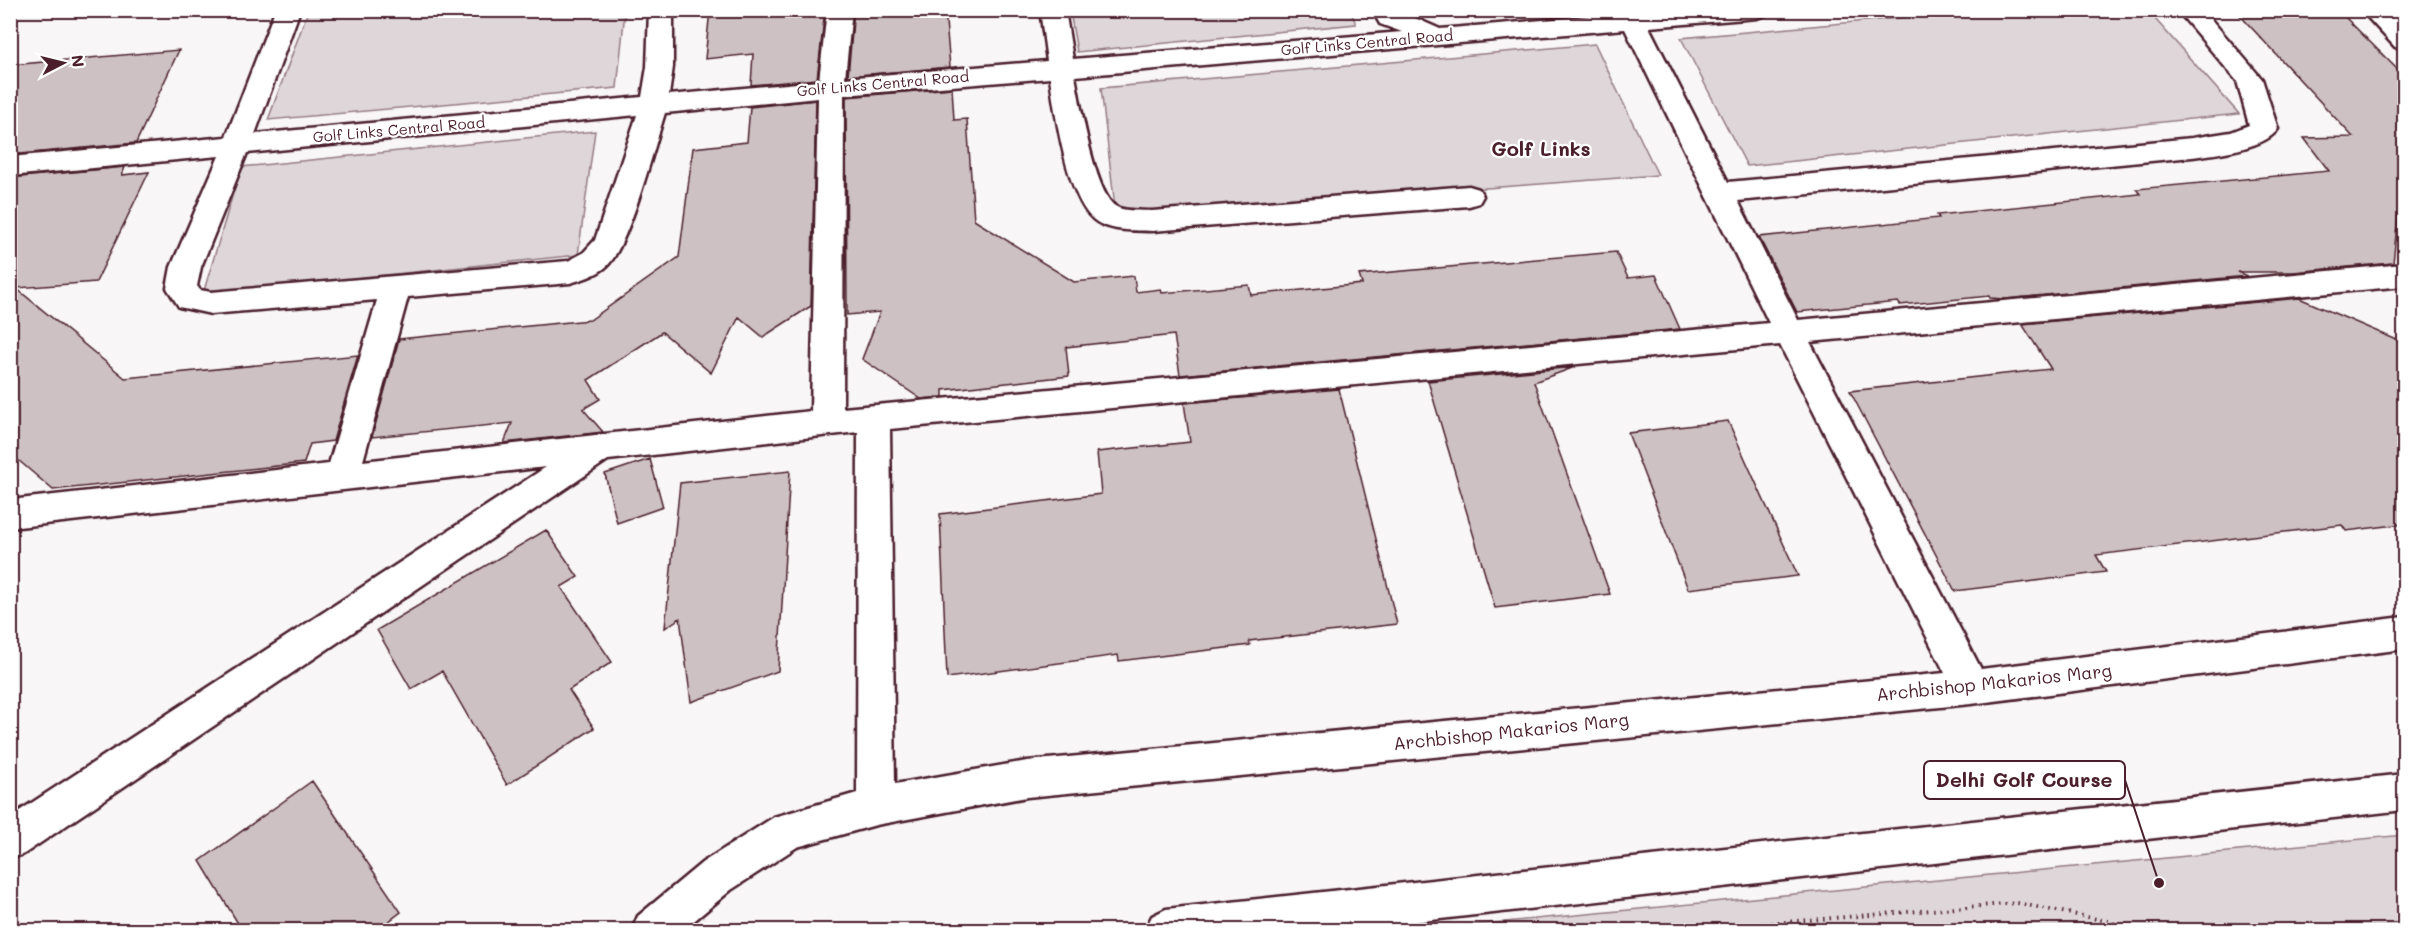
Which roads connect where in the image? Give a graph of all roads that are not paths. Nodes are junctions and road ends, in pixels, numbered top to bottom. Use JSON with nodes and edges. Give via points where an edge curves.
{"nodes":[{"id":1,"x":288,"y":10,"type":"edge"},
{"id":2,"x":662,"y":10,"type":"edge"},
{"id":3,"x":840,"y":10,"type":"edge"},
{"id":4,"x":1052,"y":10,"type":"edge"},
{"id":5,"x":1384,"y":10,"type":"edge"},
{"id":6,"x":1757,"y":10,"type":"edge"},
{"id":7,"x":2189,"y":10,"type":"edge"},
{"id":8,"x":2373,"y":10,"type":"edge"},
{"id":9,"x":1634,"y":20,"type":"junction"},
{"id":10,"x":1440,"y":37,"type":"junction"},
{"id":11,"x":2404,"y":41,"type":"edge"},
{"id":12,"x":1061,"y":69,"type":"junction"},
{"id":13,"x":831,"y":88,"type":"junction"},
{"id":14,"x":654,"y":105,"type":"junction"},
{"id":15,"x":237,"y":145,"type":"junction"},
{"id":16,"x":18,"y":166,"type":"edge"},
{"id":17,"x":1720,"y":193,"type":"junction"},
{"id":18,"x":10,"y":194,"type":"edge"},
{"id":19,"x":1469,"y":196,"type":"dead end"},
{"id":20,"x":2404,"y":275,"type":"edge"},
{"id":21,"x":396,"y":287,"type":"junction"},
{"id":22,"x":1789,"y":332,"type":"junction"},
{"id":23,"x":874,"y":417,"type":"junction"},
{"id":24,"x":827,"y":422,"type":"junction"},
{"id":25,"x":603,"y":447,"type":"junction"},
{"id":26,"x":342,"y":477,"type":"junction"},
{"id":27,"x":10,"y":514,"type":"edge"},
{"id":28,"x":2404,"y":633,"type":"edge"},
{"id":29,"x":1971,"y":687,"type":"junction"},
{"id":30,"x":2404,"y":792,"type":"edge"},
{"id":31,"x":876,"y":806,"type":"junction"},
{"id":32,"x":10,"y":840,"type":"edge"},
{"id":33,"x":652,"y":930,"type":"edge"},
{"id":34,"x":1166,"y":930,"type":"edge"}],
"edges":[{"from":1,"to":15,"type":"street"},
{"from":2,"to":14,"type":"street"},
{"from":3,"to":13,"type":"street"},
{"from":4,"to":12,"type":"street"},
{"from":5,"to":10,"type":"street","via":[[1389,18]]},
{"from":6,"to":9,"type":"street","name":"Golf Links Central Road"},
{"from":7,"to":17,"type":"street","via":[[2249,79],[2264,129],[2250,138]]},
{"from":8,"to":11,"type":"street"},
{"from":9,"to":10,"type":"street","name":"Golf Links Central Road"},
{"from":9,"to":17,"type":"street"},
{"from":10,"to":12,"type":"street","name":"Golf Links Central Road"},
{"from":12,"to":13,"type":"street","name":"Golf Links Central Road"},
{"from":12,"to":19,"type":"street","via":[[1088,189],[1102,211],[1123,219],[1152,221]]},
{"from":13,"to":14,"type":"street","name":"Golf Links Central Road"},
{"from":13,"to":24,"type":"street"},
{"from":14,"to":15,"type":"street","name":"Golf Links Central Road"},
{"from":14,"to":21,"type":"street","via":[[609,241],[600,257],[589,265],[570,272]]},
{"from":15,"to":16,"type":"street","name":"Golf Links Central Road"},
{"from":15,"to":21,"type":"street","via":[[186,267],[182,288],[190,299],[211,303]]},
{"from":16,"to":18,"type":"street"},
{"from":17,"to":22,"type":"street"},
{"from":20,"to":22,"type":"street"},
{"from":21,"to":26,"type":"street"},
{"from":22,"to":23,"type":"street"},
{"from":22,"to":29,"type":"street"},
{"from":23,"to":24,"type":"street"},
{"from":23,"to":31,"type":"street"},
{"from":24,"to":25,"type":"street"},
{"from":25,"to":26,"type":"street"},
{"from":25,"to":32,"type":"street"},
{"from":26,"to":27,"type":"street"},
{"from":28,"to":29,"type":"street","name":"Archbishop Makarios Marg"},
{"from":29,"to":31,"type":"street","name":"Archbishop Makarios Marg","via":[[1027,779]]},
{"from":30,"to":34,"type":"street"},
{"from":31,"to":33,"type":"street","name":"Archbishop Makarios Marg","via":[[788,831],[717,876]]}]}
